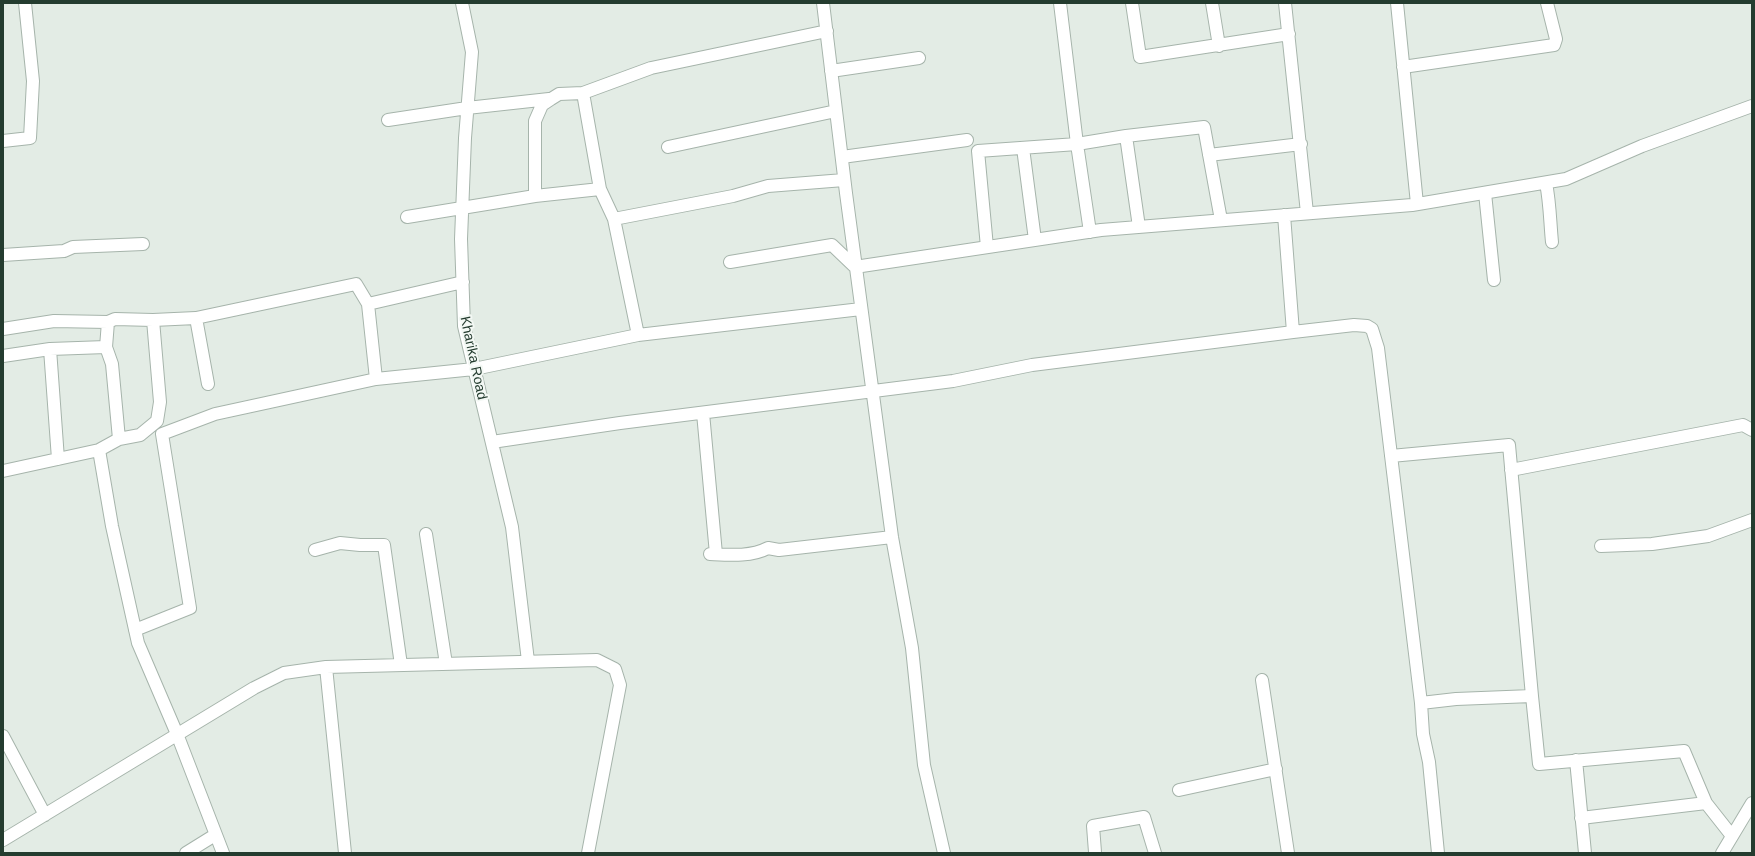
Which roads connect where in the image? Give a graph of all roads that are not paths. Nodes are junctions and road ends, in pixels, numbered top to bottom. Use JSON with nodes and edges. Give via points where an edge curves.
{"nodes":[{"id":1,"x":25,"y":3,"type":"edge"},
{"id":2,"x":462,"y":3,"type":"edge"},
{"id":3,"x":823,"y":3,"type":"edge"},
{"id":4,"x":1060,"y":3,"type":"edge"},
{"id":5,"x":1132,"y":3,"type":"edge"},
{"id":6,"x":1212,"y":3,"type":"edge"},
{"id":7,"x":1285,"y":3,"type":"edge"},
{"id":8,"x":1397,"y":3,"type":"edge"},
{"id":9,"x":1547,"y":3,"type":"edge"},
{"id":10,"x":827,"y":31,"type":"junction"},
{"id":11,"x":1289,"y":34,"type":"junction"},
{"id":12,"x":1219,"y":46,"type":"junction"},
{"id":13,"x":919,"y":58,"type":"dead end"},
{"id":14,"x":1403,"y":67,"type":"junction"},
{"id":15,"x":831,"y":71,"type":"junction"},
{"id":16,"x":583,"y":93,"type":"junction"},
{"id":17,"x":551,"y":99,"type":"junction"},
{"id":18,"x":1752,"y":106,"type":"edge"},
{"id":19,"x":467,"y":108,"type":"junction"},
{"id":20,"x":836,"y":112,"type":"junction"},
{"id":21,"x":388,"y":120,"type":"dead end"},
{"id":22,"x":1126,"y":136,"type":"junction"},
{"id":23,"x":967,"y":140,"type":"dead end"},
{"id":24,"x":3,"y":141,"type":"edge"},
{"id":25,"x":1077,"y":144,"type":"junction"},
{"id":26,"x":1301,"y":144,"type":"junction"},
{"id":27,"x":668,"y":147,"type":"dead end"},
{"id":28,"x":1023,"y":148,"type":"junction"},
{"id":29,"x":1209,"y":156,"type":"junction"},
{"id":30,"x":842,"y":157,"type":"junction"},
{"id":31,"x":844,"y":180,"type":"junction"},
{"id":32,"x":1546,"y":183,"type":"junction"},
{"id":33,"x":600,"y":189,"type":"junction"},
{"id":34,"x":1485,"y":193,"type":"junction"},
{"id":35,"x":535,"y":196,"type":"junction"},
{"id":36,"x":1417,"y":204,"type":"junction"},
{"id":37,"x":462,"y":208,"type":"junction"},
{"id":38,"x":1307,"y":214,"type":"junction"},
{"id":39,"x":1284,"y":215,"type":"junction"},
{"id":40,"x":408,"y":218,"type":"dead end"},
{"id":41,"x":614,"y":219,"type":"junction"},
{"id":42,"x":1222,"y":220,"type":"junction"},
{"id":43,"x":1139,"y":227,"type":"junction"},
{"id":44,"x":1090,"y":232,"type":"junction"},
{"id":45,"x":1035,"y":240,"type":"junction"},
{"id":46,"x":1552,"y":242,"type":"dead end"},
{"id":47,"x":143,"y":244,"type":"dead end"},
{"id":48,"x":987,"y":247,"type":"junction"},
{"id":49,"x":3,"y":255,"type":"edge"},
{"id":50,"x":730,"y":262,"type":"dead end"},
{"id":51,"x":855,"y":267,"type":"junction"},
{"id":52,"x":1494,"y":280,"type":"dead end"},
{"id":53,"x":463,"y":282,"type":"junction"},
{"id":54,"x":368,"y":304,"type":"junction"},
{"id":55,"x":861,"y":309,"type":"junction"},
{"id":56,"x":196,"y":318,"type":"junction"},
{"id":57,"x":153,"y":320,"type":"junction"},
{"id":58,"x":108,"y":322,"type":"junction"},
{"id":59,"x":3,"y":329,"type":"edge"},
{"id":60,"x":1293,"y":332,"type":"junction"},
{"id":61,"x":638,"y":335,"type":"junction"},
{"id":62,"x":106,"y":347,"type":"junction"},
{"id":63,"x":50,"y":349,"type":"junction"},
{"id":64,"x":3,"y":356,"type":"edge"},
{"id":65,"x":474,"y":369,"type":"junction"},
{"id":66,"x":376,"y":379,"type":"junction"},
{"id":67,"x":208,"y":384,"type":"dead end"},
{"id":68,"x":872,"y":391,"type":"junction"},
{"id":69,"x":703,"y":412,"type":"junction"},
{"id":70,"x":1752,"y":430,"type":"edge"},
{"id":71,"x":120,"y":439,"type":"junction"},
{"id":72,"x":492,"y":442,"type":"junction"},
{"id":73,"x":99,"y":450,"type":"junction"},
{"id":74,"x":1391,"y":456,"type":"junction"},
{"id":75,"x":58,"y":459,"type":"junction"},
{"id":76,"x":1511,"y":470,"type":"junction"},
{"id":77,"x":3,"y":471,"type":"edge"},
{"id":78,"x":1752,"y":520,"type":"edge"},
{"id":79,"x":426,"y":534,"type":"dead end"},
{"id":80,"x":892,"y":537,"type":"junction"},
{"id":81,"x":1602,"y":546,"type":"dead end"},
{"id":82,"x":315,"y":550,"type":"dead end"},
{"id":83,"x":135,"y":630,"type":"junction"},
{"id":84,"x":528,"y":661,"type":"junction"},
{"id":85,"x":446,"y":664,"type":"junction"},
{"id":86,"x":401,"y":665,"type":"junction"},
{"id":87,"x":326,"y":667,"type":"junction"},
{"id":88,"x":1262,"y":680,"type":"dead end"},
{"id":89,"x":1532,"y":696,"type":"junction"},
{"id":90,"x":1421,"y":704,"type":"junction"},
{"id":91,"x":177,"y":734,"type":"junction"},
{"id":92,"x":3,"y":736,"type":"edge"},
{"id":93,"x":1576,"y":760,"type":"junction"},
{"id":94,"x":1276,"y":769,"type":"junction"},
{"id":95,"x":1179,"y":790,"type":"dead end"},
{"id":96,"x":1706,"y":803,"type":"junction"},
{"id":97,"x":1752,"y":803,"type":"edge"},
{"id":98,"x":45,"y":815,"type":"junction"},
{"id":99,"x":1581,"y":818,"type":"junction"},
{"id":100,"x":215,"y":836,"type":"junction"},
{"id":101,"x":1732,"y":836,"type":"junction"},
{"id":102,"x":3,"y":840,"type":"edge"},
{"id":103,"x":186,"y":853,"type":"edge"},
{"id":104,"x":223,"y":853,"type":"edge"},
{"id":105,"x":345,"y":853,"type":"edge"},
{"id":106,"x":588,"y":853,"type":"edge"},
{"id":107,"x":944,"y":853,"type":"edge"},
{"id":108,"x":1093,"y":853,"type":"edge"},
{"id":109,"x":1155,"y":853,"type":"edge"},
{"id":110,"x":1288,"y":853,"type":"edge"},
{"id":111,"x":1438,"y":853,"type":"edge"},
{"id":112,"x":1584,"y":853,"type":"edge"},
{"id":113,"x":1722,"y":853,"type":"edge"}],
"edges":[{"from":1,"to":24,"type":"street","via":[[33,81],[30,138]]},
{"from":2,"to":19,"type":"street","name":"Kharika Road","via":[[472,52]]},
{"from":3,"to":10,"type":"street"},
{"from":4,"to":25,"type":"street"},
{"from":5,"to":12,"type":"street","via":[[1140,57]]},
{"from":6,"to":12,"type":"street"},
{"from":7,"to":11,"type":"street"},
{"from":8,"to":14,"type":"street"},
{"from":9,"to":14,"type":"street","via":[[1556,38],[1554,46]]},
{"from":10,"to":15,"type":"street"},
{"from":10,"to":16,"type":"street","via":[[651,68]]},
{"from":11,"to":12,"type":"street"},
{"from":11,"to":26,"type":"street"},
{"from":13,"to":15,"type":"street"},
{"from":14,"to":36,"type":"street"},
{"from":15,"to":20,"type":"street"},
{"from":16,"to":17,"type":"street","via":[[560,94]]},
{"from":16,"to":33,"type":"street"},
{"from":17,"to":19,"type":"street"},
{"from":17,"to":35,"type":"street","via":[[542,105],[535,121]]},
{"from":18,"to":32,"type":"street","via":[[1642,146],[1566,179]]},
{"from":19,"to":21,"type":"street"},
{"from":19,"to":37,"type":"street","name":"Kharika Road"},
{"from":20,"to":27,"type":"street"},
{"from":20,"to":30,"type":"street"},
{"from":22,"to":25,"type":"street"},
{"from":22,"to":29,"type":"street","via":[[1204,127]]},
{"from":22,"to":43,"type":"street"},
{"from":23,"to":30,"type":"street"},
{"from":25,"to":28,"type":"street"},
{"from":25,"to":44,"type":"street"},
{"from":26,"to":29,"type":"street"},
{"from":26,"to":38,"type":"street"},
{"from":28,"to":45,"type":"street"},
{"from":28,"to":48,"type":"street","via":[[978,151]]},
{"from":29,"to":42,"type":"street"},
{"from":30,"to":31,"type":"street"},
{"from":31,"to":41,"type":"street","via":[[768,186],[733,196]]},
{"from":31,"to":51,"type":"street"},
{"from":32,"to":34,"type":"street"},
{"from":32,"to":46,"type":"street"},
{"from":33,"to":35,"type":"street"},
{"from":33,"to":41,"type":"street"},
{"from":34,"to":36,"type":"street"},
{"from":34,"to":52,"type":"street"},
{"from":35,"to":37,"type":"street"},
{"from":36,"to":38,"type":"street"},
{"from":37,"to":40,"type":"street"},
{"from":37,"to":53,"type":"street","name":"Kharika Road"},
{"from":38,"to":39,"type":"street"},
{"from":39,"to":42,"type":"street"},
{"from":39,"to":60,"type":"street"},
{"from":41,"to":61,"type":"street"},
{"from":42,"to":43,"type":"street"},
{"from":43,"to":44,"type":"street"},
{"from":44,"to":45,"type":"street"},
{"from":45,"to":48,"type":"street"},
{"from":47,"to":49,"type":"street","via":[[73,247],[64,251]]},
{"from":48,"to":51,"type":"street"},
{"from":50,"to":51,"type":"street","via":[[832,245]]},
{"from":51,"to":55,"type":"street"},
{"from":53,"to":54,"type":"street"},
{"from":53,"to":65,"type":"street","name":"Kharika Road","via":[[464,326]]},
{"from":54,"to":56,"type":"street","via":[[356,284]]},
{"from":54,"to":66,"type":"street"},
{"from":55,"to":61,"type":"street"},
{"from":55,"to":68,"type":"street"},
{"from":56,"to":57,"type":"street"},
{"from":56,"to":67,"type":"street"},
{"from":57,"to":58,"type":"street","via":[[115,319]]},
{"from":57,"to":71,"type":"street","via":[[160,402],[156,421],[140,435]]},
{"from":58,"to":59,"type":"street","via":[[54,321]]},
{"from":58,"to":62,"type":"street"},
{"from":60,"to":68,"type":"street","via":[[1032,365],[953,381]]},
{"from":60,"to":74,"type":"street","via":[[1354,325],[1372,329],[1378,348]]},
{"from":61,"to":65,"type":"street"},
{"from":62,"to":63,"type":"street"},
{"from":62,"to":71,"type":"street","via":[[112,364]]},
{"from":63,"to":64,"type":"street"},
{"from":63,"to":75,"type":"street"},
{"from":65,"to":66,"type":"street"},
{"from":65,"to":72,"type":"street","name":"Kharika Road"},
{"from":66,"to":83,"type":"street","via":[[215,414],[162,434],[190,608]]},
{"from":68,"to":69,"type":"street"},
{"from":68,"to":80,"type":"street"},
{"from":69,"to":72,"type":"street"},
{"from":69,"to":80,"type":"street","via":[[713,554],[760,552],[768,548],[779,550]]},
{"from":70,"to":76,"type":"street","via":[[1743,425]]},
{"from":71,"to":73,"type":"street"},
{"from":72,"to":84,"type":"street","name":"Kharika Road","via":[[512,527]]},
{"from":73,"to":75,"type":"street"},
{"from":73,"to":83,"type":"street","via":[[112,526]]},
{"from":74,"to":76,"type":"street","via":[[1509,445]]},
{"from":74,"to":90,"type":"street"},
{"from":75,"to":77,"type":"street"},
{"from":76,"to":89,"type":"street"},
{"from":78,"to":81,"type":"street","via":[[1708,536],[1652,544]]},
{"from":79,"to":85,"type":"street"},
{"from":80,"to":107,"type":"street","via":[[912,648],[924,765]]},
{"from":82,"to":86,"type":"street","via":[[340,543],[384,545]]},
{"from":83,"to":91,"type":"street","via":[[138,643]]},
{"from":84,"to":85,"type":"street"},
{"from":84,"to":106,"type":"street","via":[[597,660],[615,669],[620,685]]},
{"from":85,"to":86,"type":"street"},
{"from":86,"to":87,"type":"street"},
{"from":87,"to":91,"type":"street","via":[[284,673]]},
{"from":87,"to":105,"type":"street"},
{"from":88,"to":94,"type":"street"},
{"from":89,"to":90,"type":"street","via":[[1456,699]]},
{"from":89,"to":93,"type":"street","via":[[1539,764]]},
{"from":90,"to":111,"type":"street"},
{"from":91,"to":98,"type":"street"},
{"from":91,"to":100,"type":"street"},
{"from":92,"to":98,"type":"street"},
{"from":93,"to":96,"type":"street","via":[[1684,751]]},
{"from":93,"to":99,"type":"street"},
{"from":94,"to":95,"type":"street"},
{"from":94,"to":110,"type":"street"},
{"from":96,"to":99,"type":"street"},
{"from":96,"to":101,"type":"street"},
{"from":97,"to":101,"type":"street"},
{"from":98,"to":102,"type":"street"},
{"from":99,"to":112,"type":"street"},
{"from":100,"to":103,"type":"street"},
{"from":100,"to":104,"type":"street"},
{"from":101,"to":113,"type":"street"},
{"from":108,"to":109,"type":"street","via":[[1093,826],[1144,817]]}]}
